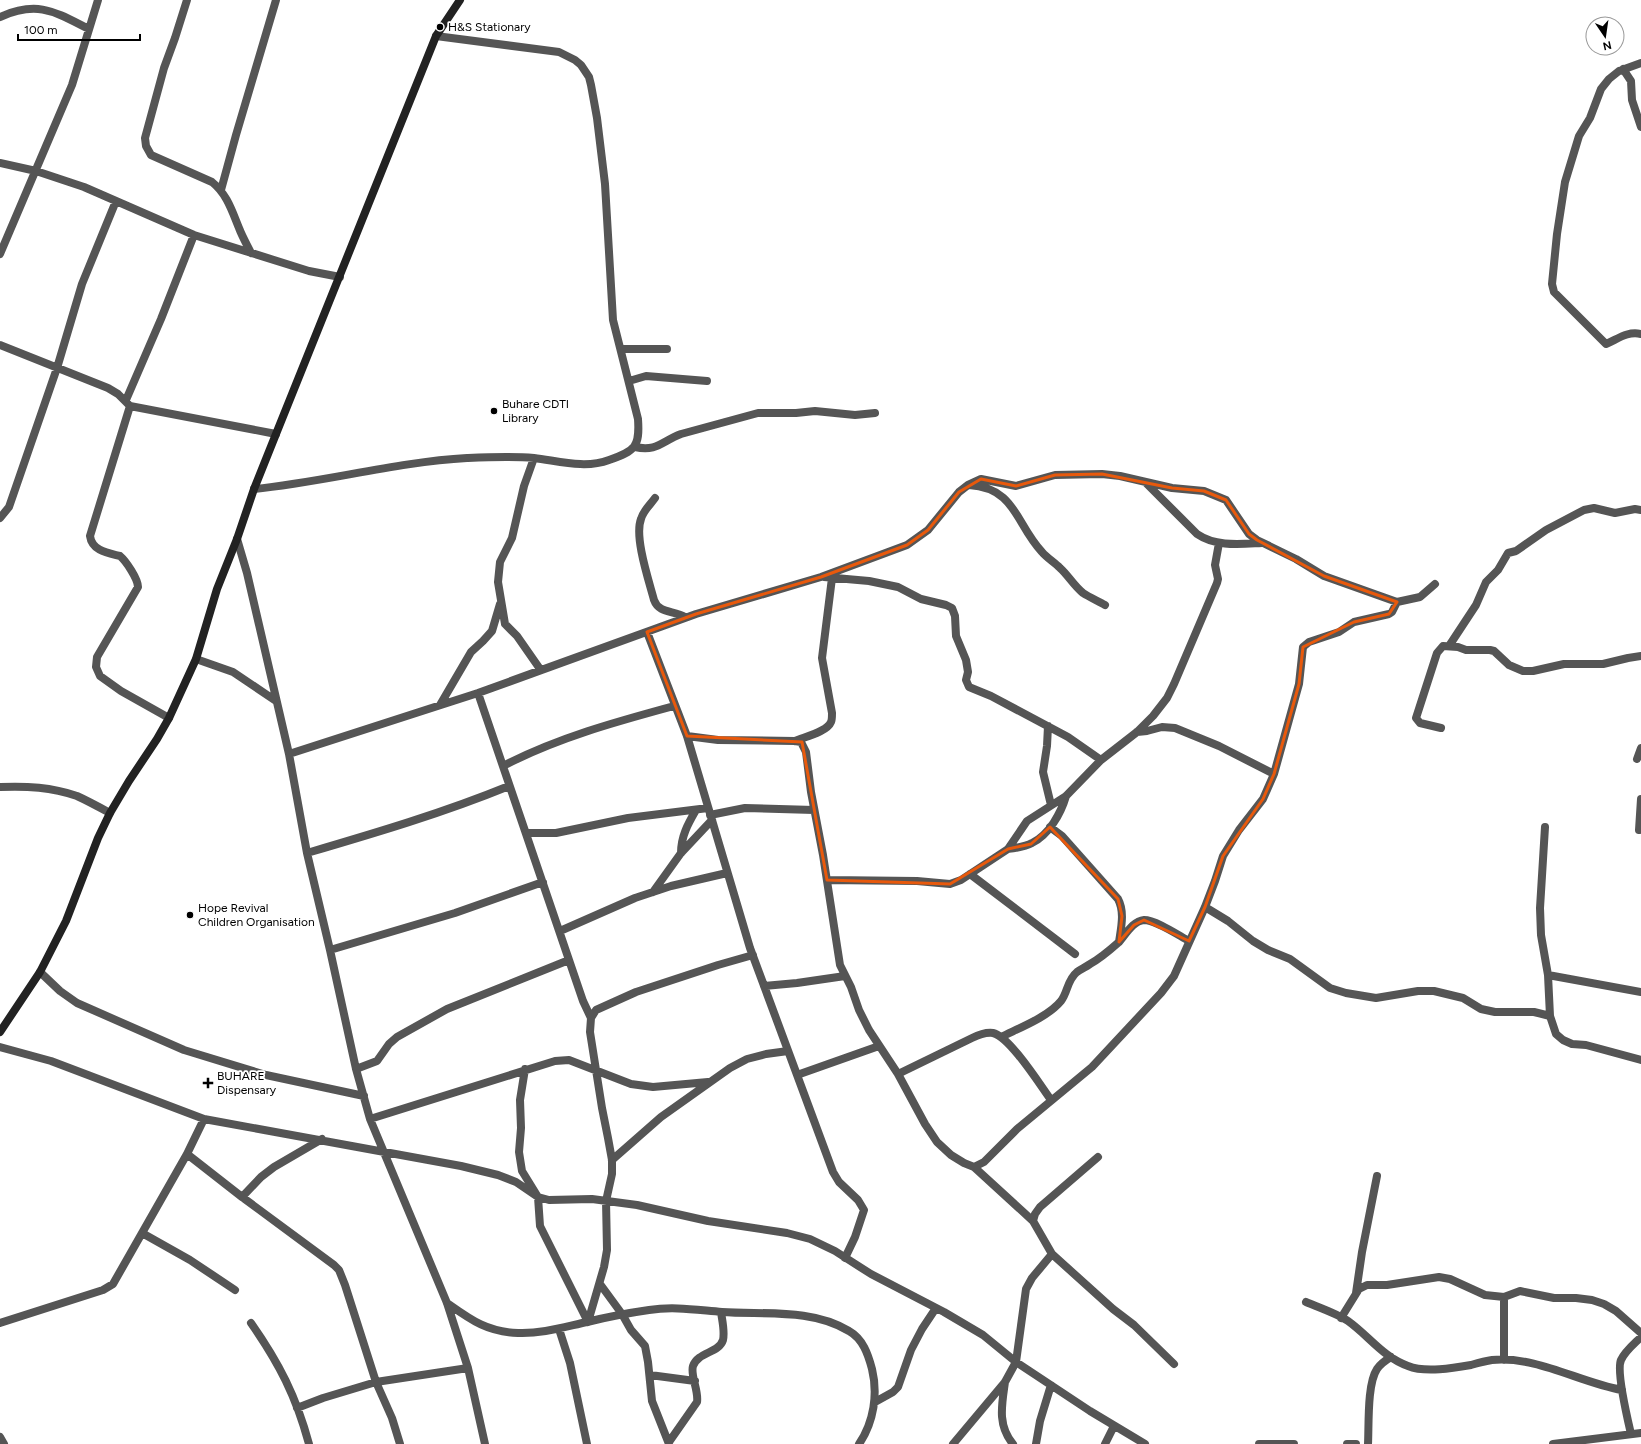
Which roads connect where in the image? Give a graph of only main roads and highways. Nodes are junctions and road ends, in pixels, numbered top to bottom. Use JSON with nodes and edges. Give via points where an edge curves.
{"nodes":[{"id":1,"x":460,"y":0,"type":"edge"},
{"id":2,"x":0,"y":1032,"type":"edge"}],
"edges":[{"from":1,"to":2,"type":"main road","via":[[436,36],[276,434],[216,589],[196,659],[169,718],[110,813],[66,920],[40,972]]}]}
